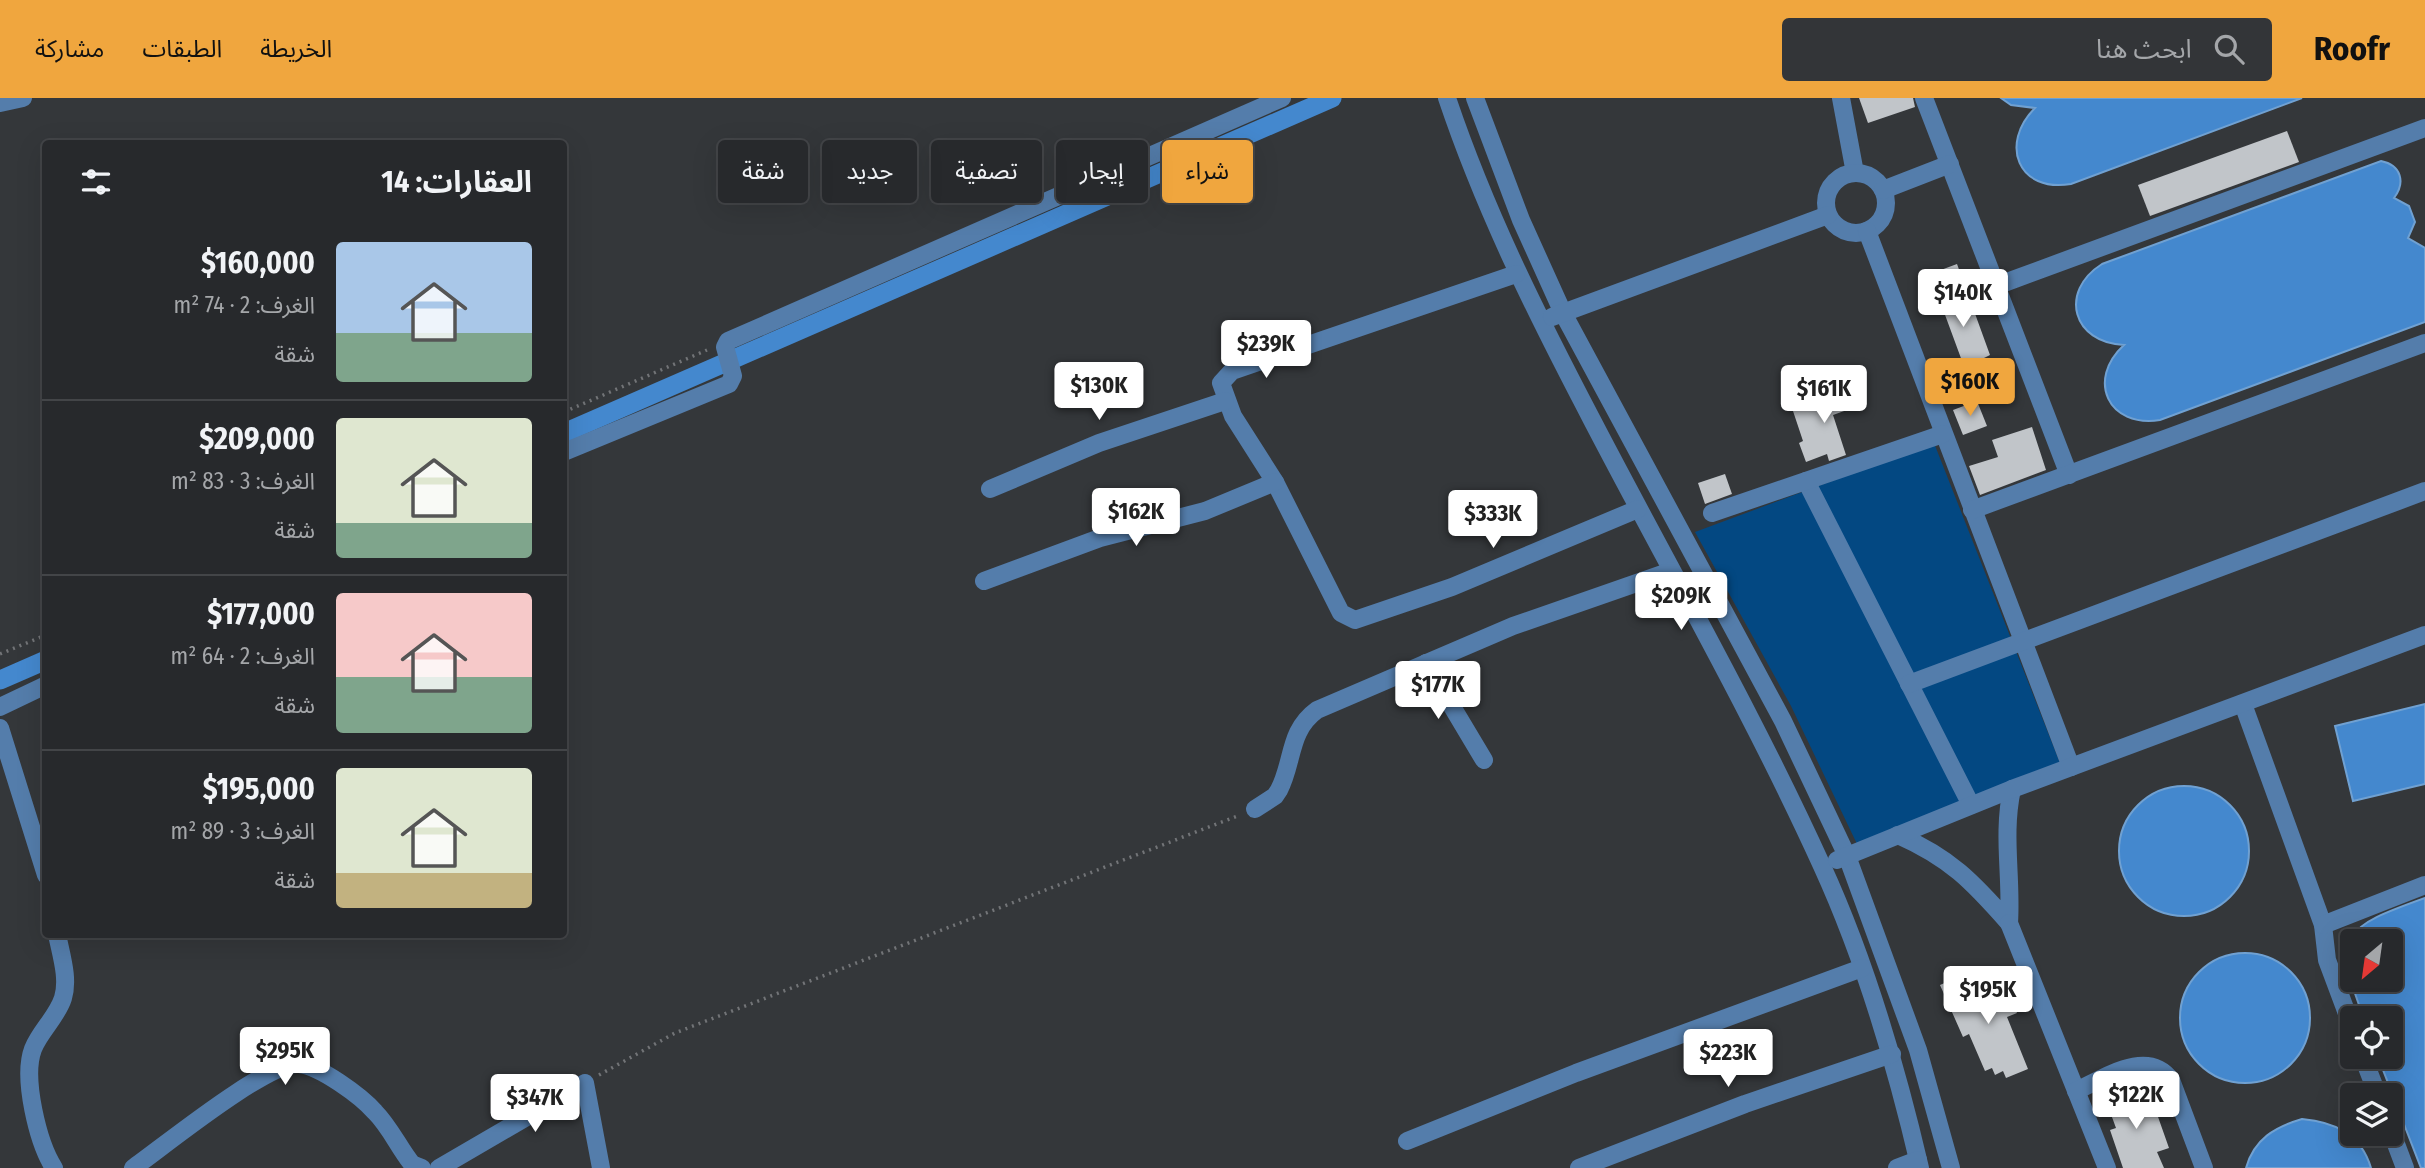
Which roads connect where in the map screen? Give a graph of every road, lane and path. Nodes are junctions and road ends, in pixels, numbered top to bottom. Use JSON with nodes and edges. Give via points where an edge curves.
{"nodes":[{"id":1,"x":23,"y":98,"type":"edge"},
{"id":2,"x":1282,"y":98,"type":"edge"},
{"id":3,"x":1447,"y":98,"type":"edge"},
{"id":4,"x":1475,"y":98,"type":"edge"},
{"id":5,"x":1841,"y":98,"type":"edge"},
{"id":6,"x":1924,"y":98,"type":"edge"},
{"id":7,"x":0,"y":103,"type":"edge"},
{"id":8,"x":2425,"y":128,"type":"edge"},
{"id":9,"x":1950,"y":164,"type":"junction"},
{"id":10,"x":1855,"y":173,"type":"junction"},
{"id":11,"x":1883,"y":190,"type":"junction"},
{"id":12,"x":1828,"y":215,"type":"junction"},
{"id":13,"x":1867,"y":231,"type":"junction"},
{"id":14,"x":1516,"y":274,"type":"junction"},
{"id":15,"x":1997,"y":286,"type":"junction"},
{"id":16,"x":1563,"y":313,"type":"junction"},
{"id":17,"x":1540,"y":321,"type":"junction"},
{"id":18,"x":2425,"y":343,"type":"edge"},
{"id":19,"x":727,"y":347,"type":"junction"},
{"id":20,"x":1226,"y":401,"type":"junction"},
{"id":21,"x":567,"y":411,"type":"edge"},
{"id":22,"x":1943,"y":434,"type":"junction"},
{"id":23,"x":567,"y":451,"type":"edge"},
{"id":24,"x":2069,"y":475,"type":"junction"},
{"id":25,"x":1806,"y":481,"type":"junction"},
{"id":26,"x":1275,"y":482,"type":"junction"},
{"id":27,"x":990,"y":489,"type":"dead end"},
{"id":28,"x":2425,"y":491,"type":"edge"},
{"id":29,"x":1638,"y":509,"type":"junction"},
{"id":30,"x":1972,"y":510,"type":"junction"},
{"id":31,"x":1712,"y":513,"type":"dead end"},
{"id":32,"x":1671,"y":572,"type":"junction"},
{"id":33,"x":984,"y":582,"type":"dead end"},
{"id":34,"x":2425,"y":635,"type":"edge"},
{"id":35,"x":42,"y":637,"type":"edge"},
{"id":36,"x":2023,"y":641,"type":"junction"},
{"id":37,"x":0,"y":654,"type":"edge"},
{"id":38,"x":1426,"y":663,"type":"junction"},
{"id":39,"x":1909,"y":684,"type":"junction"},
{"id":40,"x":42,"y":687,"type":"edge"},
{"id":41,"x":2243,"y":704,"type":"junction"},
{"id":42,"x":0,"y":707,"type":"edge"},
{"id":43,"x":0,"y":728,"type":"edge"},
{"id":44,"x":1483,"y":760,"type":"dead end"},
{"id":45,"x":2071,"y":767,"type":"junction"},
{"id":46,"x":2012,"y":789,"type":"junction"},
{"id":47,"x":1971,"y":806,"type":"junction"},
{"id":48,"x":1255,"y":809,"type":"joint"},
{"id":49,"x":1898,"y":835,"type":"junction"},
{"id":50,"x":1847,"y":856,"type":"junction"},
{"id":51,"x":42,"y":862,"type":"edge"},
{"id":52,"x":1822,"y":866,"type":"junction"},
{"id":53,"x":2425,"y":885,"type":"edge"},
{"id":54,"x":2009,"y":923,"type":"junction"},
{"id":55,"x":2323,"y":925,"type":"junction"},
{"id":56,"x":58,"y":938,"type":"edge"},
{"id":57,"x":1862,"y":968,"type":"junction"},
{"id":58,"x":2344,"y":1006,"type":"edge"},
{"id":59,"x":1892,"y":1055,"type":"junction"},
{"id":60,"x":585,"y":1083,"type":"junction"},
{"id":61,"x":2076,"y":1091,"type":"junction"},
{"id":62,"x":1407,"y":1141,"type":"dead end"},
{"id":63,"x":2397,"y":1146,"type":"edge"},
{"id":64,"x":1919,"y":1164,"type":"edge"},
{"id":65,"x":54,"y":1168,"type":"edge"},
{"id":66,"x":133,"y":1168,"type":"edge"},
{"id":67,"x":422,"y":1168,"type":"edge"},
{"id":68,"x":439,"y":1168,"type":"edge"},
{"id":69,"x":601,"y":1168,"type":"edge"},
{"id":70,"x":1579,"y":1168,"type":"edge"},
{"id":71,"x":1898,"y":1168,"type":"edge"},
{"id":72,"x":1951,"y":1168,"type":"edge"},
{"id":73,"x":2106,"y":1168,"type":"edge"},
{"id":74,"x":2204,"y":1168,"type":"edge"},
{"id":75,"x":2406,"y":1168,"type":"edge"}],
"edges":[{"from":1,"to":7,"type":"street"},
{"from":2,"to":19,"type":"street"},
{"from":3,"to":14,"type":"street"},
{"from":4,"to":16,"type":"street","via":[[1521,220]]},
{"from":5,"to":10,"type":"street"},
{"from":6,"to":9,"type":"street"},
{"from":8,"to":15,"type":"street"},
{"from":9,"to":11,"type":"street"},
{"from":9,"to":15,"type":"street"},
{"from":10,"to":11,"type":"street","via":[[1867,176]]},
{"from":10,"to":12,"type":"street","via":[[1834,182],[1825,204]]},
{"from":11,"to":13,"type":"street","via":[[1884,215]]},
{"from":12,"to":13,"type":"street","via":[[1844,231]]},
{"from":12,"to":16,"type":"street"},
{"from":13,"to":22,"type":"street"},
{"from":14,"to":17,"type":"street"},
{"from":14,"to":20,"type":"street","via":[[1232,371],[1222,383]]},
{"from":15,"to":24,"type":"street"},
{"from":16,"to":17,"type":"street"},
{"from":16,"to":50,"type":"street","via":[[1783,721]]},
{"from":17,"to":29,"type":"street"},
{"from":18,"to":24,"type":"street"},
{"from":19,"to":21,"type":"path"},
{"from":19,"to":23,"type":"street","via":[[733,371],[729,384]]},
{"from":20,"to":26,"type":"street"},
{"from":20,"to":27,"type":"street","via":[[1099,443]]},
{"from":22,"to":25,"type":"street"},
{"from":22,"to":30,"type":"street"},
{"from":24,"to":30,"type":"street"},
{"from":25,"to":31,"type":"street"},
{"from":25,"to":39,"type":"street"},
{"from":26,"to":29,"type":"street","via":[[1341,613],[1355,620],[1452,587]]},
{"from":26,"to":33,"type":"street","via":[[1205,511],[1100,538]]},
{"from":28,"to":36,"type":"street"},
{"from":29,"to":32,"type":"street"},
{"from":30,"to":36,"type":"street"},
{"from":32,"to":38,"type":"street","via":[[1513,626]]},
{"from":32,"to":52,"type":"street"},
{"from":34,"to":41,"type":"street"},
{"from":35,"to":37,"type":"path"},
{"from":36,"to":39,"type":"street"},
{"from":36,"to":45,"type":"street"},
{"from":38,"to":44,"type":"street"},
{"from":38,"to":48,"type":"street","via":[[1317,710],[1304,720],[1279,790]]},
{"from":39,"to":47,"type":"street"},
{"from":40,"to":42,"type":"street"},
{"from":41,"to":45,"type":"street"},
{"from":41,"to":55,"type":"street"},
{"from":43,"to":51,"type":"street"},
{"from":45,"to":46,"type":"street"},
{"from":46,"to":47,"type":"street"},
{"from":46,"to":54,"type":"street","via":[[2005,841]]},
{"from":47,"to":49,"type":"street"},
{"from":48,"to":60,"type":"path","via":[[675,1033]]},
{"from":49,"to":50,"type":"street"},
{"from":49,"to":54,"type":"street","via":[[1934,851],[1960,870]]},
{"from":50,"to":52,"type":"street"},
{"from":50,"to":72,"type":"street","via":[[1914,1037]]},
{"from":52,"to":57,"type":"street"},
{"from":53,"to":55,"type":"street"},
{"from":54,"to":61,"type":"street"},
{"from":55,"to":58,"type":"street","via":[[2327,960]]},
{"from":56,"to":65,"type":"street","via":[[65,980],[62,999],[34,1046],[30,1070],[38,1126]]},
{"from":57,"to":59,"type":"street"},
{"from":57,"to":62,"type":"street"},
{"from":59,"to":64,"type":"street"},
{"from":59,"to":70,"type":"street","via":[[1745,1104]]},
{"from":60,"to":68,"type":"street"},
{"from":60,"to":69,"type":"street"},
{"from":61,"to":73,"type":"street"},
{"from":61,"to":74,"type":"street","via":[[2133,1066],[2149,1064],[2163,1069]]},
{"from":63,"to":75,"type":"street"},
{"from":64,"to":71,"type":"street"},
{"from":66,"to":67,"type":"street","via":[[240,1089],[282,1067],[298,1064],[313,1068],[362,1100],[377,1113],[412,1164]]}]}
